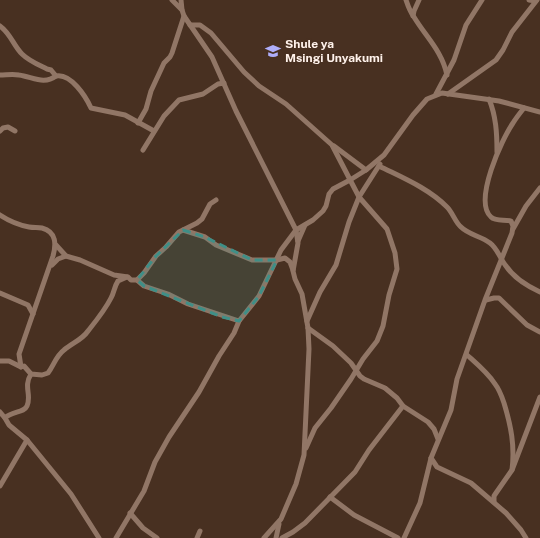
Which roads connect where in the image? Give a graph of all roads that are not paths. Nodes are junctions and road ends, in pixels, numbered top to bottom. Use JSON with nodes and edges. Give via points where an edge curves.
{"nodes":[{"id":1,"x":172,"y":0,"type":"edge"},
{"id":2,"x":181,"y":0,"type":"edge"},
{"id":3,"x":406,"y":0,"type":"edge"},
{"id":4,"x":419,"y":0,"type":"edge"},
{"id":5,"x":482,"y":0,"type":"edge"},
{"id":6,"x":529,"y":0,"type":"edge"},
{"id":7,"x":536,"y":1,"type":"edge"},
{"id":8,"x":183,"y":13,"type":"junction"},
{"id":9,"x":413,"y":17,"type":"junction"},
{"id":10,"x":190,"y":25,"type":"junction"},
{"id":11,"x":0,"y":26,"type":"edge"},
{"id":12,"x":0,"y":75,"type":"edge"},
{"id":13,"x":447,"y":75,"type":"junction"},
{"id":14,"x":56,"y":76,"type":"junction"},
{"id":15,"x":224,"y":83,"type":"junction"},
{"id":16,"x":436,"y":94,"type":"junction"},
{"id":17,"x":448,"y":94,"type":"junction"},
{"id":18,"x":489,"y":99,"type":"junction"},
{"id":19,"x":524,"y":108,"type":"junction"},
{"id":20,"x":540,"y":112,"type":"edge"},
{"id":21,"x":138,"y":123,"type":"junction"},
{"id":22,"x":0,"y":131,"type":"edge"},
{"id":23,"x":15,"y":131,"type":"dead end"},
{"id":24,"x":154,"y":131,"type":"junction"},
{"id":25,"x":332,"y":145,"type":"junction"},
{"id":26,"x":143,"y":150,"type":"dead end"},
{"id":27,"x":384,"y":155,"type":"junction"},
{"id":28,"x":496,"y":155,"type":"junction"},
{"id":29,"x":379,"y":166,"type":"junction"},
{"id":30,"x":366,"y":170,"type":"junction"},
{"id":31,"x":350,"y":180,"type":"junction"},
{"id":32,"x":540,"y":188,"type":"edge"},
{"id":33,"x":359,"y":197,"type":"junction"},
{"id":34,"x":216,"y":200,"type":"dead end"},
{"id":35,"x":0,"y":215,"type":"edge"},
{"id":36,"x":305,"y":225,"type":"junction"},
{"id":37,"x":182,"y":230,"type":"junction"},
{"id":38,"x":296,"y":230,"type":"junction"},
{"id":39,"x":513,"y":230,"type":"junction"},
{"id":40,"x":298,"y":243,"type":"junction"},
{"id":41,"x":56,"y":245,"type":"junction"},
{"id":42,"x":66,"y":256,"type":"junction"},
{"id":43,"x":277,"y":260,"type":"junction"},
{"id":44,"x":502,"y":260,"type":"junction"},
{"id":45,"x":49,"y":267,"type":"junction"},
{"id":46,"x":293,"y":271,"type":"junction"},
{"id":47,"x":128,"y":277,"type":"junction"},
{"id":48,"x":137,"y":280,"type":"junction"},
{"id":49,"x":540,"y":292,"type":"edge"},
{"id":50,"x":0,"y":293,"type":"edge"},
{"id":51,"x":486,"y":300,"type":"junction"},
{"id":52,"x":33,"y":314,"type":"junction"},
{"id":53,"x":239,"y":321,"type":"junction"},
{"id":54,"x":307,"y":322,"type":"junction"},
{"id":55,"x":308,"y":328,"type":"junction"},
{"id":56,"x":540,"y":332,"type":"edge"},
{"id":57,"x":19,"y":354,"type":"junction"},
{"id":58,"x":467,"y":355,"type":"junction"},
{"id":59,"x":0,"y":361,"type":"edge"},
{"id":60,"x":9,"y":361,"type":"junction"},
{"id":61,"x":21,"y":367,"type":"junction"},
{"id":62,"x":356,"y":371,"type":"junction"},
{"id":63,"x":31,"y":374,"type":"junction"},
{"id":64,"x":361,"y":378,"type":"junction"},
{"id":65,"x":351,"y":379,"type":"junction"},
{"id":66,"x":540,"y":397,"type":"edge"},
{"id":67,"x":403,"y":406,"type":"junction"},
{"id":68,"x":0,"y":412,"type":"edge"},
{"id":69,"x":5,"y":418,"type":"junction"},
{"id":70,"x":438,"y":439,"type":"junction"},
{"id":71,"x":27,"y":440,"type":"junction"},
{"id":72,"x":304,"y":455,"type":"junction"},
{"id":73,"x":431,"y":458,"type":"junction"},
{"id":74,"x":512,"y":470,"type":"junction"},
{"id":75,"x":0,"y":471,"type":"edge"},
{"id":76,"x":7,"y":474,"type":"junction"},
{"id":77,"x":0,"y":486,"type":"edge"},
{"id":78,"x":330,"y":497,"type":"junction"},
{"id":79,"x":494,"y":502,"type":"junction"},
{"id":80,"x":130,"y":513,"type":"junction"},
{"id":81,"x":279,"y":523,"type":"junction"},
{"id":82,"x":200,"y":531,"type":"dead end"},
{"id":83,"x":99,"y":538,"type":"edge"},
{"id":84,"x":116,"y":538,"type":"edge"},
{"id":85,"x":157,"y":538,"type":"edge"},
{"id":86,"x":197,"y":538,"type":"edge"},
{"id":87,"x":264,"y":538,"type":"edge"},
{"id":88,"x":276,"y":538,"type":"edge"},
{"id":89,"x":282,"y":538,"type":"edge"},
{"id":90,"x":398,"y":538,"type":"edge"},
{"id":91,"x":404,"y":538,"type":"edge"},
{"id":92,"x":526,"y":538,"type":"edge"}],
"edges":[{"from":1,"to":8,"type":"street"},
{"from":2,"to":8,"type":"street"},
{"from":3,"to":9,"type":"street"},
{"from":4,"to":9,"type":"street"},
{"from":5,"to":13,"type":"street","via":[[466,25]]},
{"from":6,"to":7,"type":"street"},
{"from":7,"to":17,"type":"street","via":[[512,32],[496,60]]},
{"from":8,"to":10,"type":"street"},
{"from":8,"to":21,"type":"street","via":[[174,49],[150,91],[146,109]]},
{"from":9,"to":13,"type":"street","via":[[440,54]]},
{"from":10,"to":15,"type":"street","via":[[212,57]]},
{"from":10,"to":25,"type":"street","via":[[200,25],[211,33],[259,86],[286,104]]},
{"from":11,"to":14,"type":"street","via":[[10,35],[22,54],[51,70]]},
{"from":12,"to":14,"type":"street","via":[[21,75],[43,80]]},
{"from":13,"to":16,"type":"street"},
{"from":14,"to":21,"type":"street","via":[[62,75],[74,84],[91,108],[122,114]]},
{"from":15,"to":24,"type":"street","via":[[203,94],[178,100]]},
{"from":15,"to":38,"type":"street"},
{"from":16,"to":17,"type":"street"},
{"from":16,"to":27,"type":"street","via":[[427,99],[413,115]]},
{"from":17,"to":18,"type":"street"},
{"from":18,"to":19,"type":"street"},
{"from":18,"to":28,"type":"street","via":[[496,126]]},
{"from":19,"to":20,"type":"street"},
{"from":19,"to":28,"type":"street","via":[[513,122]]},
{"from":21,"to":24,"type":"street"},
{"from":22,"to":23,"type":"street","via":[[8,127]]},
{"from":24,"to":26,"type":"street"},
{"from":25,"to":30,"type":"street"},
{"from":25,"to":31,"type":"street"},
{"from":27,"to":29,"type":"street"},
{"from":27,"to":30,"type":"street"},
{"from":28,"to":39,"type":"street","via":[[487,185],[487,213],[493,219],[511,221]]},
{"from":29,"to":33,"type":"street"},
{"from":29,"to":44,"type":"street","via":[[437,197],[460,226],[491,244]]},
{"from":30,"to":31,"type":"street"},
{"from":31,"to":33,"type":"street"},
{"from":31,"to":36,"type":"street","via":[[333,189],[323,211]]},
{"from":32,"to":39,"type":"street","via":[[526,206]]},
{"from":33,"to":54,"type":"street","via":[[336,265],[320,292]]},
{"from":33,"to":62,"type":"street","via":[[387,229],[397,269],[380,334]]},
{"from":34,"to":37,"type":"street","via":[[210,204],[202,219]]},
{"from":35,"to":41,"type":"street","via":[[17,224],[46,229],[54,236]]},
{"from":36,"to":38,"type":"street"},
{"from":36,"to":40,"type":"street"},
{"from":37,"to":43,"type":"street","via":[[205,237],[216,245],[252,260]]},
{"from":37,"to":48,"type":"street"},
{"from":38,"to":40,"type":"street"},
{"from":38,"to":43,"type":"street"},
{"from":39,"to":44,"type":"street"},
{"from":40,"to":46,"type":"street"},
{"from":41,"to":42,"type":"street"},
{"from":41,"to":45,"type":"street"},
{"from":42,"to":45,"type":"street"},
{"from":42,"to":47,"type":"street","via":[[114,275]]},
{"from":43,"to":46,"type":"street","via":[[288,260]]},
{"from":43,"to":53,"type":"street","via":[[259,296]]},
{"from":44,"to":49,"type":"street","via":[[520,280]]},
{"from":44,"to":51,"type":"street"},
{"from":45,"to":52,"type":"street"},
{"from":46,"to":54,"type":"street","via":[[302,294]]},
{"from":47,"to":48,"type":"street"},
{"from":47,"to":63,"type":"street","via":[[118,281],[111,298],[88,332],[64,350],[48,373]]},
{"from":48,"to":53,"type":"street","via":[[144,286],[188,304]]},
{"from":50,"to":52,"type":"street","via":[[28,306]]},
{"from":51,"to":56,"type":"street","via":[[499,298],[527,325]]},
{"from":51,"to":58,"type":"street"},
{"from":52,"to":57,"type":"street"},
{"from":53,"to":80,"type":"street","via":[[155,462],[144,491]]},
{"from":54,"to":55,"type":"street"},
{"from":55,"to":62,"type":"street","via":[[333,346]]},
{"from":55,"to":72,"type":"street"},
{"from":57,"to":60,"type":"street"},
{"from":57,"to":61,"type":"street"},
{"from":58,"to":70,"type":"street","via":[[457,379],[451,410]]},
{"from":58,"to":74,"type":"street","via":[[490,376],[502,397],[513,440]]},
{"from":59,"to":60,"type":"street"},
{"from":60,"to":61,"type":"street"},
{"from":61,"to":63,"type":"street","via":[[24,366]]},
{"from":62,"to":64,"type":"street"},
{"from":62,"to":65,"type":"street"},
{"from":63,"to":69,"type":"street","via":[[26,385],[29,399],[27,406]]},
{"from":64,"to":65,"type":"street"},
{"from":64,"to":67,"type":"street","via":[[385,388]]},
{"from":65,"to":72,"type":"street","via":[[315,428]]},
{"from":66,"to":74,"type":"street"},
{"from":67,"to":70,"type":"street","via":[[428,422]]},
{"from":67,"to":78,"type":"street","via":[[355,472]]},
{"from":68,"to":69,"type":"street"},
{"from":69,"to":71,"type":"street","via":[[9,426]]},
{"from":70,"to":73,"type":"street"},
{"from":71,"to":76,"type":"street"},
{"from":71,"to":83,"type":"street","via":[[71,494]]},
{"from":72,"to":81,"type":"street","via":[[296,484]]},
{"from":73,"to":79,"type":"street","via":[[437,467],[469,481]]},
{"from":73,"to":91,"type":"street","via":[[420,503]]},
{"from":74,"to":79,"type":"street","via":[[494,496]]},
{"from":75,"to":76,"type":"street"},
{"from":76,"to":77,"type":"street"},
{"from":78,"to":89,"type":"street","via":[[305,523]]},
{"from":78,"to":90,"type":"street","via":[[354,515]]},
{"from":79,"to":92,"type":"street"},
{"from":80,"to":84,"type":"street"},
{"from":80,"to":85,"type":"street","via":[[143,528]]},
{"from":81,"to":87,"type":"street"},
{"from":81,"to":88,"type":"street"},
{"from":82,"to":86,"type":"street"}]}
